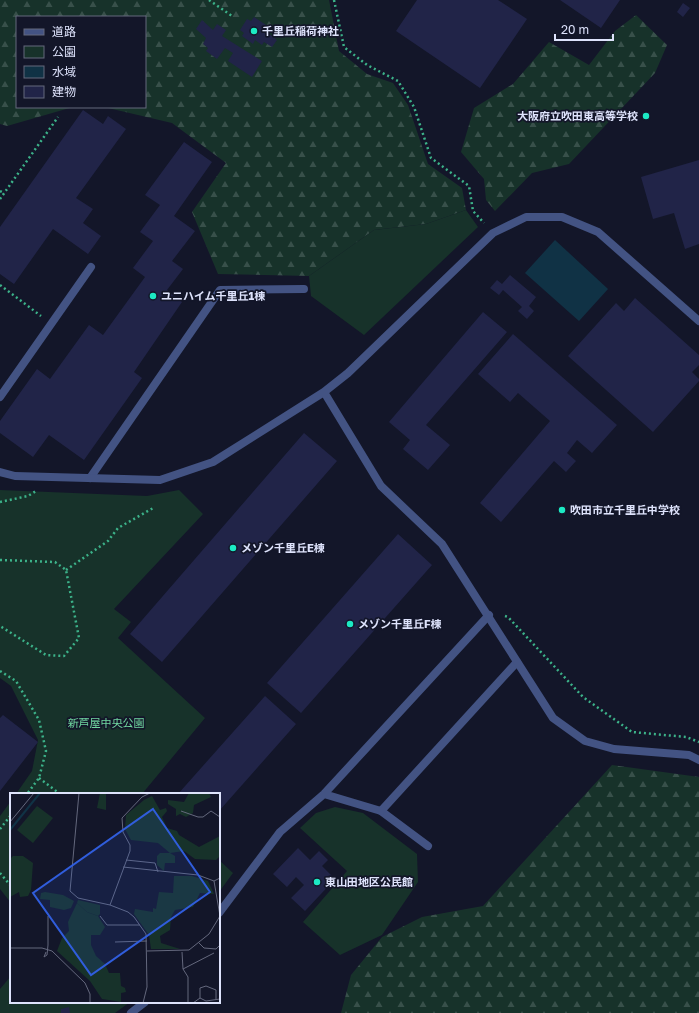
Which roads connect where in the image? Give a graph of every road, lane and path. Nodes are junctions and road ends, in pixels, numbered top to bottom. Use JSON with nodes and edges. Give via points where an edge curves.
{"nodes":[{"id":1,"x":209,"y":0,"type":"edge"},
{"id":2,"x":334,"y":0,"type":"edge"},
{"id":3,"x":232,"y":16,"type":"dead end"},
{"id":4,"x":58,"y":117,"type":"dead end"},
{"id":5,"x":0,"y":191,"type":"edge"},
{"id":6,"x":4,"y":193,"type":"junction"},
{"id":7,"x":0,"y":199,"type":"edge"},
{"id":8,"x":486,"y":225,"type":"dead end"},
{"id":9,"x":91,"y":267,"type":"dead end"},
{"id":10,"x":0,"y":285,"type":"edge"},
{"id":11,"x":304,"y":289,"type":"dead end"},
{"id":12,"x":699,"y":321,"type":"edge"},
{"id":13,"x":45,"y":334,"type":"junction"},
{"id":14,"x":324,"y":392,"type":"junction"},
{"id":15,"x":0,"y":397,"type":"edge"},
{"id":16,"x":0,"y":472,"type":"edge"},
{"id":17,"x":90,"y":478,"type":"junction"},
{"id":18,"x":41,"y":487,"type":"dead end"},
{"id":19,"x":0,"y":502,"type":"edge"},
{"id":20,"x":155,"y":507,"type":"dead end"},
{"id":21,"x":0,"y":560,"type":"edge"},
{"id":22,"x":66,"y":570,"type":"junction"},
{"id":23,"x":489,"y":615,"type":"junction"},
{"id":24,"x":0,"y":626,"type":"edge"},
{"id":25,"x":516,"y":662,"type":"junction"},
{"id":26,"x":0,"y":671,"type":"edge"},
{"id":27,"x":699,"y":742,"type":"edge"},
{"id":28,"x":699,"y":760,"type":"edge"},
{"id":29,"x":40,"y":778,"type":"junction"},
{"id":30,"x":28,"y":793,"type":"edge"},
{"id":31,"x":59,"y":793,"type":"edge"},
{"id":32,"x":324,"y":794,"type":"junction"},
{"id":33,"x":381,"y":811,"type":"junction"},
{"id":34,"x":10,"y":816,"type":"edge"},
{"id":35,"x":0,"y":829,"type":"edge"},
{"id":36,"x":428,"y":846,"type":"dead end"},
{"id":37,"x":0,"y":873,"type":"edge"},
{"id":38,"x":10,"y":885,"type":"edge"},
{"id":39,"x":220,"y":912,"type":"edge"},
{"id":40,"x":144,"y":1003,"type":"edge"},
{"id":41,"x":132,"y":1013,"type":"edge"}],
"edges":[{"from":1,"to":3,"type":"path"},
{"from":2,"to":8,"type":"path","via":[[344,47],[367,65],[398,80],[414,107],[431,158],[469,186],[473,211]]},
{"from":4,"to":6,"type":"path"},
{"from":5,"to":6,"type":"path"},
{"from":6,"to":7,"type":"path"},
{"from":9,"to":13,"type":"street"},
{"from":10,"to":13,"type":"path","via":[[40,314]]},
{"from":11,"to":17,"type":"street","via":[[220,290]]},
{"from":12,"to":14,"type":"street","via":[[598,232],[562,217],[526,217],[492,233],[348,373]]},
{"from":13,"to":15,"type":"street"},
{"from":14,"to":17,"type":"street","via":[[214,462],[160,480]]},
{"from":14,"to":23,"type":"street","via":[[381,486],[442,544]]},
{"from":16,"to":17,"type":"street","via":[[15,476]]},
{"from":18,"to":19,"type":"path","via":[[28,496]]},
{"from":20,"to":22,"type":"path","via":[[118,528],[108,541]]},
{"from":21,"to":22,"type":"path","via":[[55,562]]},
{"from":22,"to":24,"type":"path","via":[[79,638],[64,656],[46,655]]},
{"from":23,"to":25,"type":"street"},
{"from":23,"to":27,"type":"path","via":[[508,616],[583,697],[632,732],[686,737]]},
{"from":23,"to":32,"type":"street"},
{"from":25,"to":28,"type":"street","via":[[553,718],[585,742],[614,749],[689,755]]},
{"from":25,"to":33,"type":"street"},
{"from":26,"to":29,"type":"path","via":[[16,681],[39,720],[46,751]]},
{"from":29,"to":30,"type":"path"},
{"from":29,"to":31,"type":"path"},
{"from":32,"to":33,"type":"street"},
{"from":32,"to":39,"type":"street","via":[[280,832]]},
{"from":33,"to":36,"type":"street"},
{"from":34,"to":35,"type":"path"},
{"from":37,"to":38,"type":"path"},
{"from":40,"to":41,"type":"street"}]}
